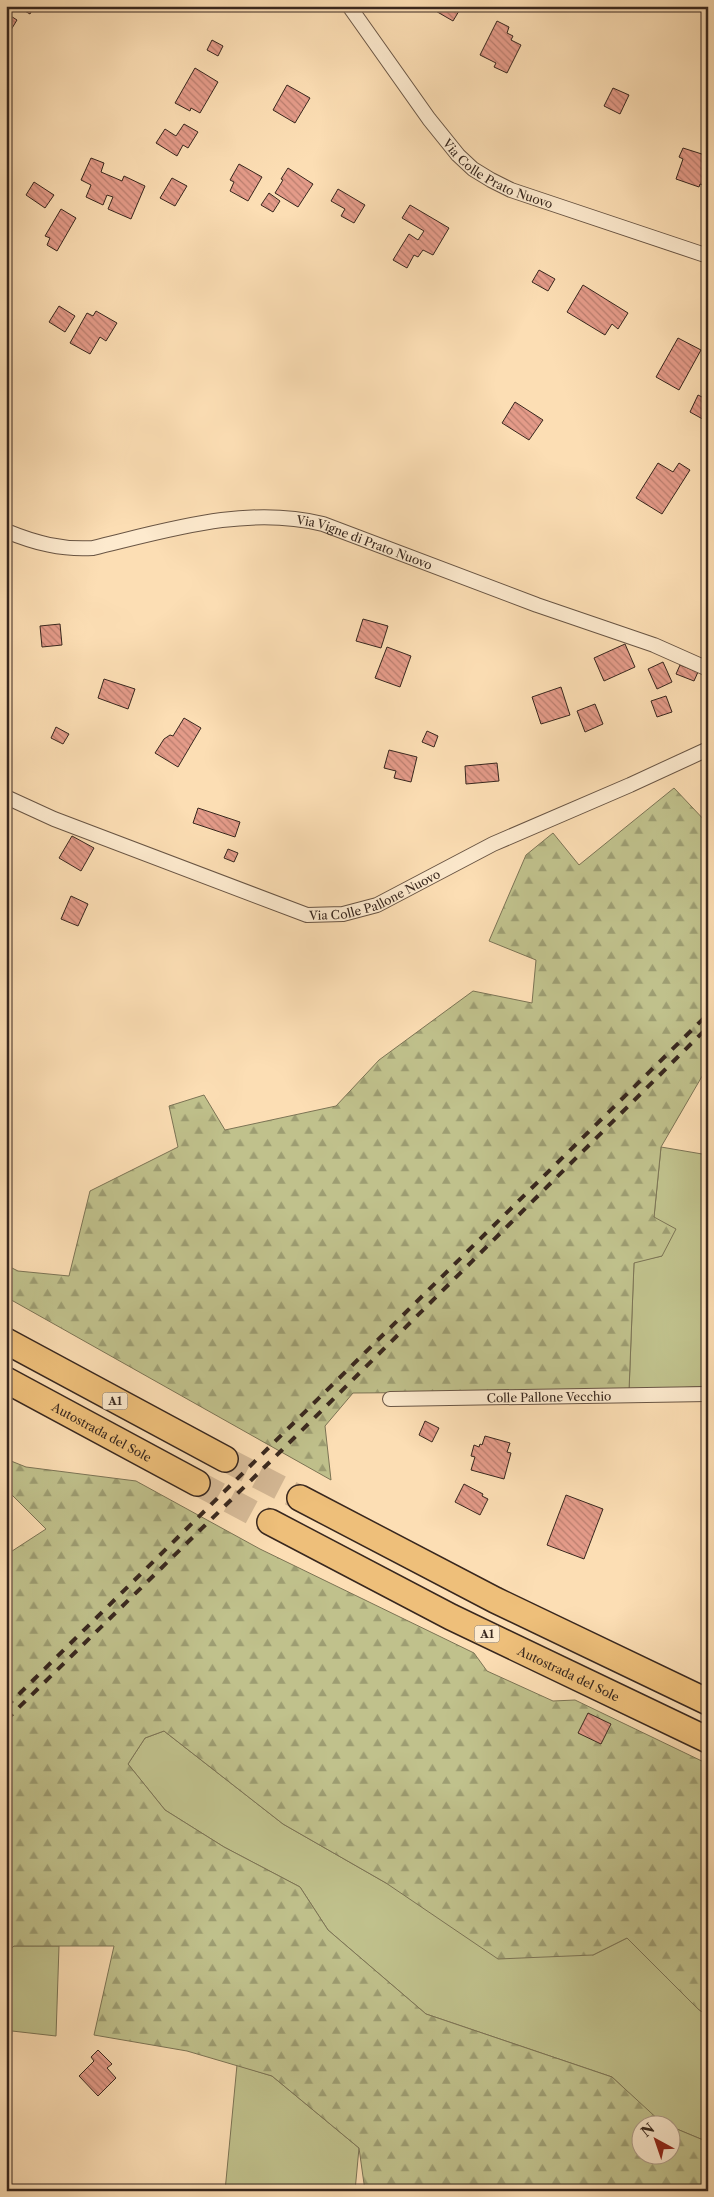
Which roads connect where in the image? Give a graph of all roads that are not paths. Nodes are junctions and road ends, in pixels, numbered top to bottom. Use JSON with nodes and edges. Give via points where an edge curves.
{"nodes":[{"id":1,"x":350,"y":6,"type":"edge"},
{"id":2,"x":708,"y":256,"type":"edge"},
{"id":3,"x":6,"y":530,"type":"edge"},
{"id":4,"x":708,"y":669,"type":"edge"},
{"id":5,"x":708,"y":749,"type":"edge"},
{"id":6,"x":6,"y":797,"type":"edge"},
{"id":7,"x":6,"y":1341,"type":"edge"},
{"id":8,"x":6,"y":1380,"type":"edge"},
{"id":9,"x":708,"y":1394,"type":"edge"},
{"id":10,"x":390,"y":1399,"type":"dead end"},
{"id":11,"x":225,"y":1459,"type":"tunnel mouth"},
{"id":12,"x":197,"y":1483,"type":"tunnel mouth"},
{"id":13,"x":300,"y":1498,"type":"tunnel mouth"},
{"id":14,"x":270,"y":1522,"type":"tunnel mouth"},
{"id":15,"x":708,"y":1702,"type":"edge"},
{"id":16,"x":708,"y":1740,"type":"edge"}],
"edges":[{"from":1,"to":2,"type":"street","name":"Via Colle Prato Nuovo","via":[[429,119],[473,169],[511,190]]},
{"from":3,"to":4,"type":"street","name":"Via Vigne di Prato Nuovo","via":[[51,546],[82,549],[173,527],[219,520],[282,517],[310,520],[654,645]]},
{"from":5,"to":6,"type":"street","name":"Via Colle Pallone Nuovo","via":[[493,844],[376,905],[326,916],[307,915],[54,819]]},
{"from":7,"to":11,"type":"highway","number":"A1"},
{"from":8,"to":12,"type":"highway","name":"Autostrada del Sole"},
{"from":9,"to":10,"type":"street","name":"Colle Pallone Vecchio"},
{"from":13,"to":15,"type":"highway","via":[[495,1600]]},
{"from":14,"to":16,"type":"highway","name":"Autostrada del Sole","number":"A1","via":[[450,1617]]}]}
